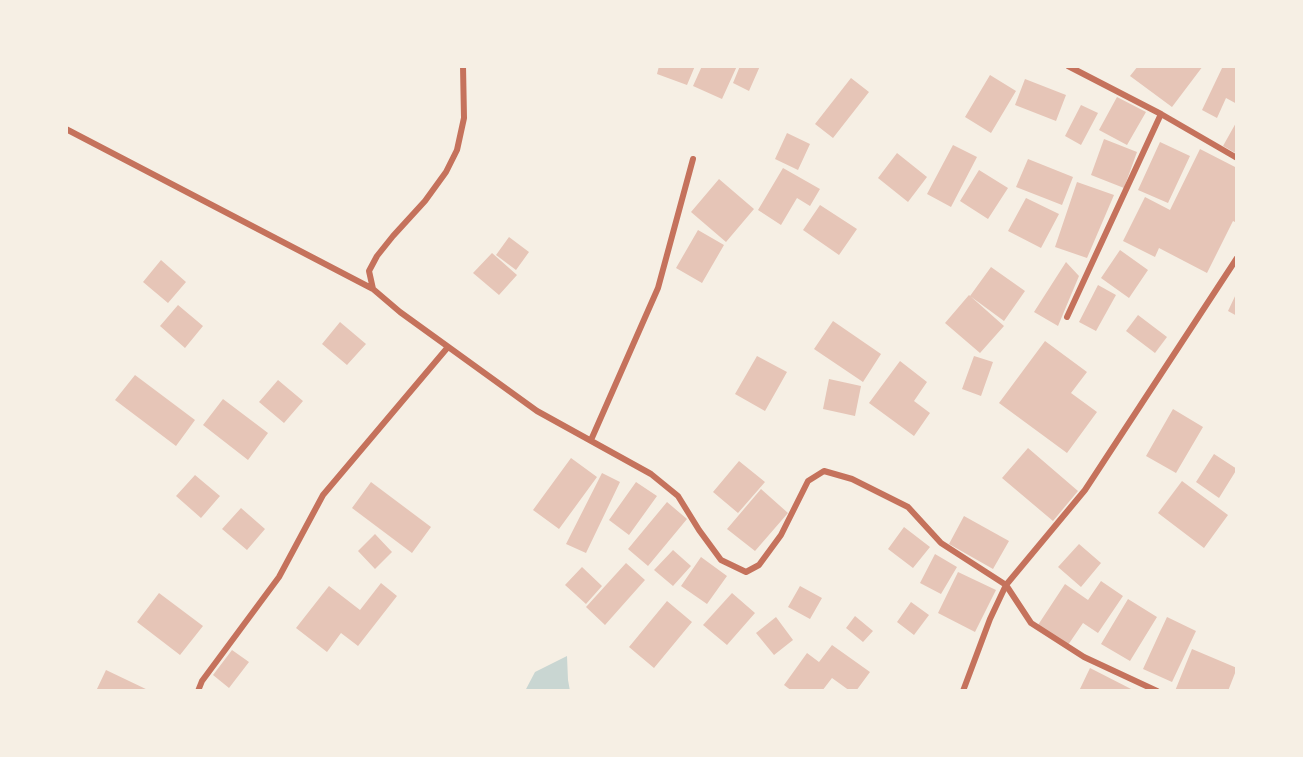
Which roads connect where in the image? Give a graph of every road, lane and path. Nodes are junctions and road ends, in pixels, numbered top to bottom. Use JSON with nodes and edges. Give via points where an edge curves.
{"nodes":[{"id":1,"x":463,"y":66,"type":"edge"},
{"id":2,"x":1068,"y":66,"type":"edge"},
{"id":3,"x":1161,"y":114,"type":"junction"},
{"id":4,"x":66,"y":129,"type":"edge"},
{"id":5,"x":1237,"y":158,"type":"edge"},
{"id":6,"x":693,"y":159,"type":"dead end"},
{"id":7,"x":1237,"y":258,"type":"edge"},
{"id":8,"x":373,"y":289,"type":"junction"},
{"id":9,"x":1067,"y":317,"type":"dead end"},
{"id":10,"x":448,"y":347,"type":"junction"},
{"id":11,"x":591,"y":440,"type":"junction"},
{"id":12,"x":1006,"y":585,"type":"junction"},
{"id":13,"x":198,"y":691,"type":"edge"},
{"id":14,"x":963,"y":691,"type":"edge"},
{"id":15,"x":1157,"y":691,"type":"edge"}],
"edges":[{"from":1,"to":8,"type":"street","via":[[464,118],[457,150],[425,201],[377,256],[369,271]]},
{"from":2,"to":3,"type":"street"},
{"from":3,"to":5,"type":"street"},
{"from":3,"to":9,"type":"street"},
{"from":4,"to":8,"type":"street"},
{"from":6,"to":11,"type":"street","via":[[658,288]]},
{"from":7,"to":12,"type":"street","via":[[1085,490]]},
{"from":8,"to":10,"type":"street"},
{"from":10,"to":11,"type":"street","via":[[537,411]]},
{"from":10,"to":13,"type":"street","via":[[323,495],[279,577]]},
{"from":11,"to":12,"type":"street","via":[[651,474],[678,496],[721,560],[746,572],[759,565],[782,535],[808,481],[824,471],[852,479],[908,507],[941,543]]},
{"from":12,"to":14,"type":"street"},
{"from":12,"to":15,"type":"street","via":[[1031,623],[1084,657]]}]}
